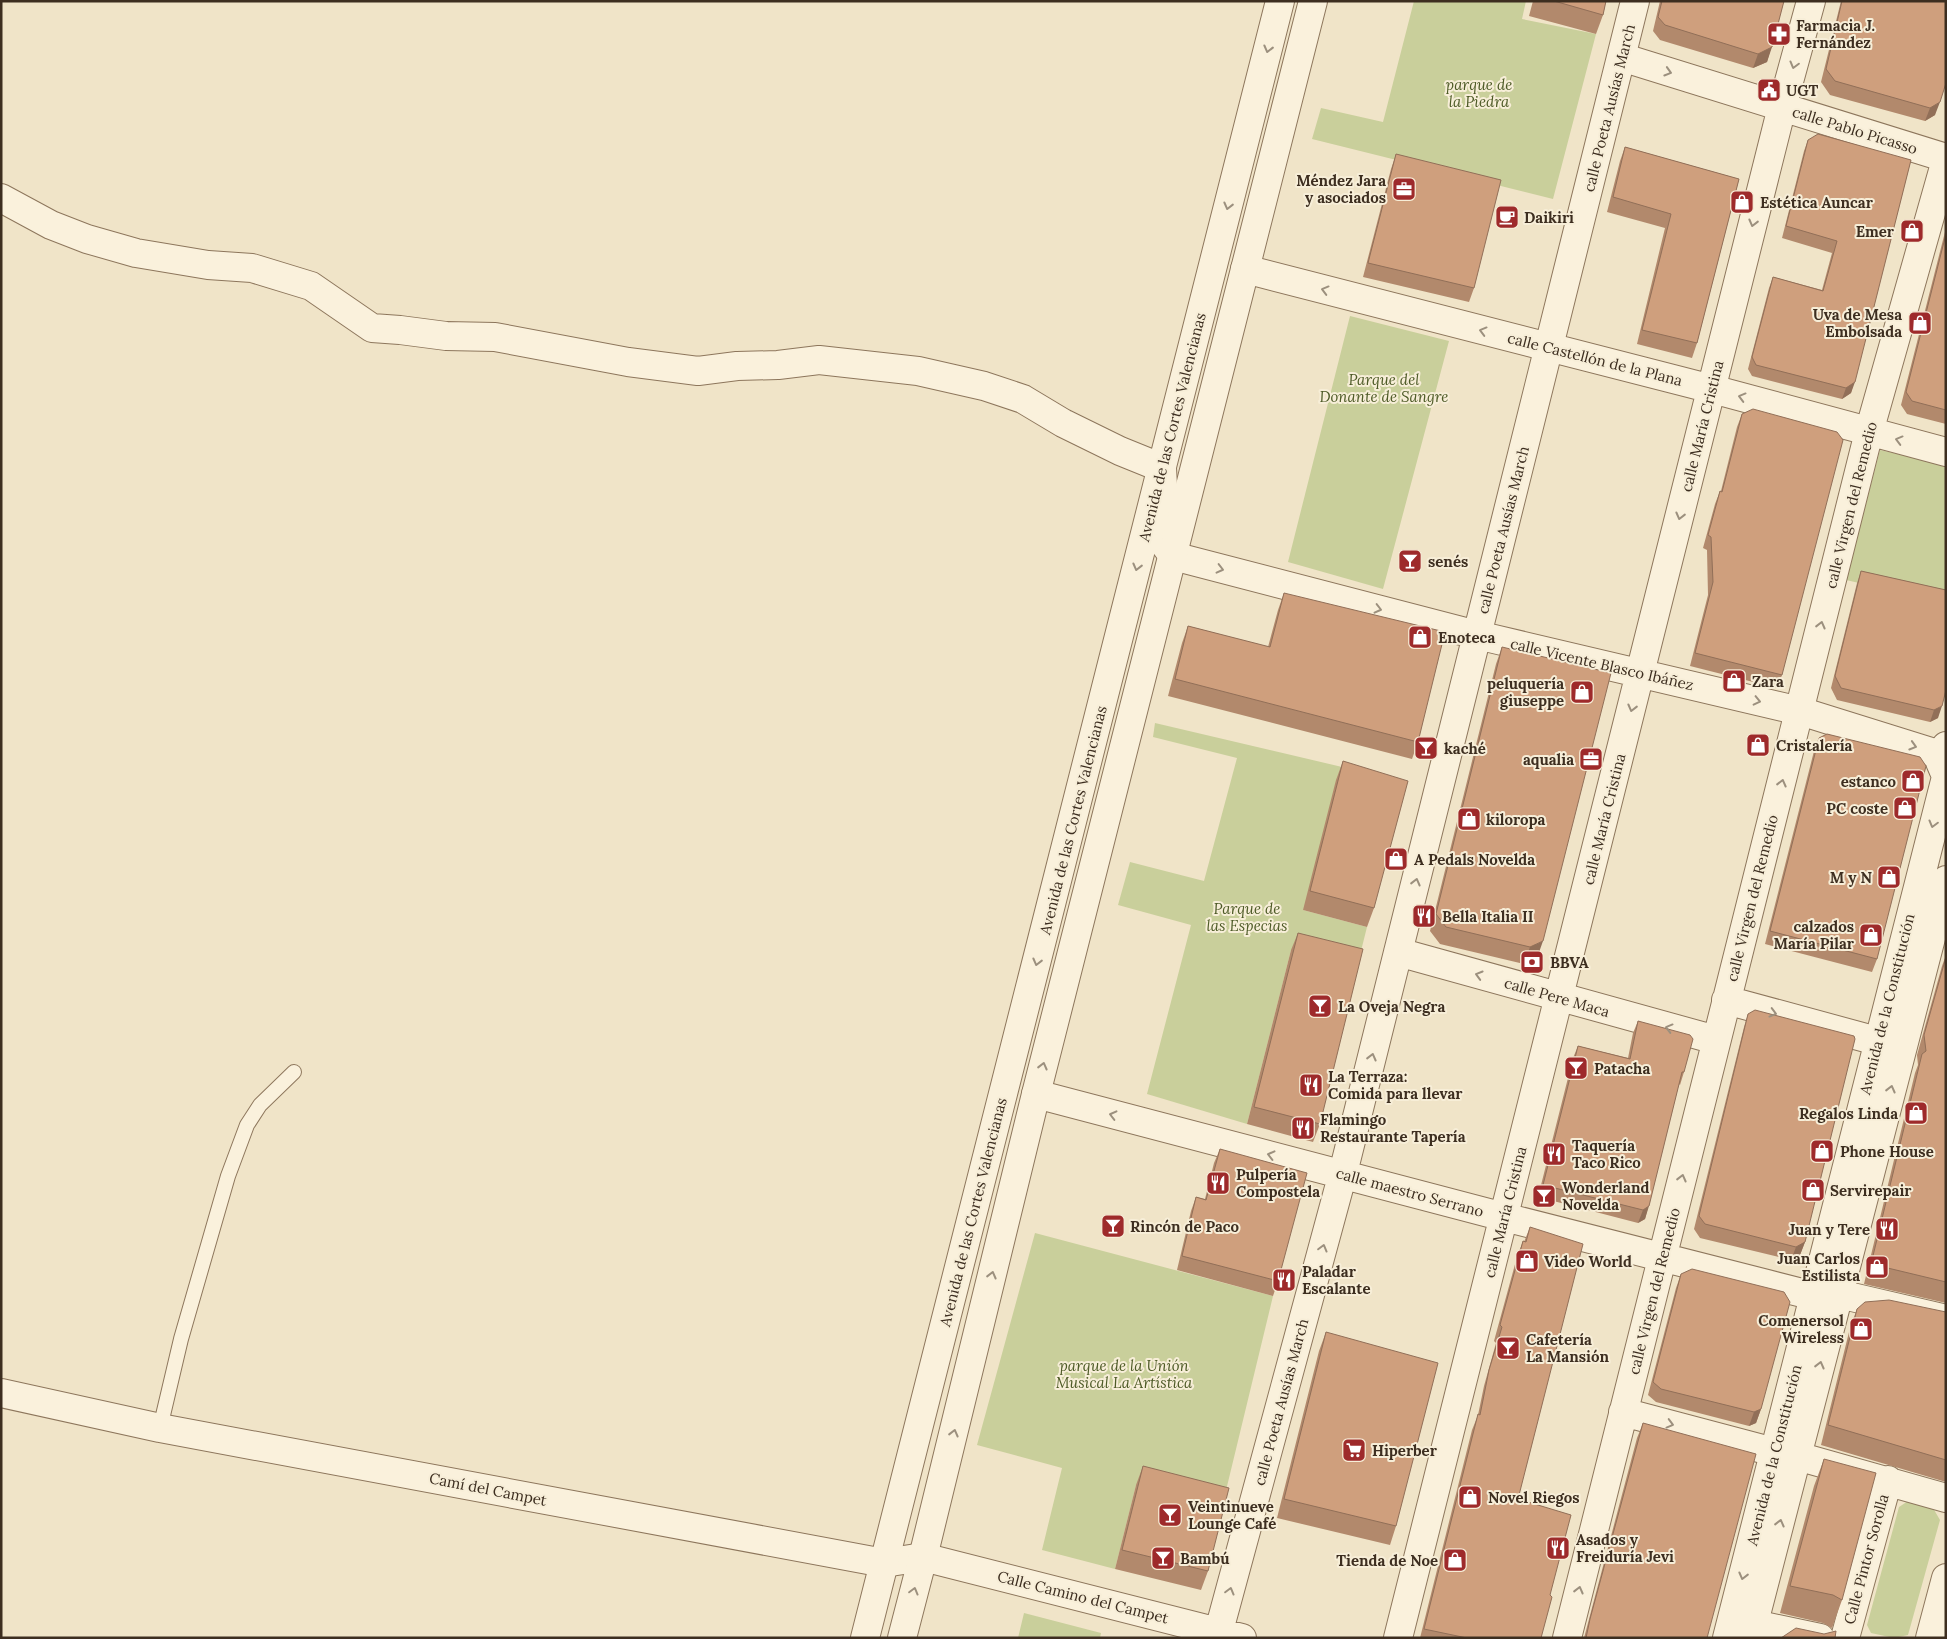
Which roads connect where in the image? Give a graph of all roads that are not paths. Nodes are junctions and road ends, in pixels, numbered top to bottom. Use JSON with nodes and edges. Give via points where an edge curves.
{"nodes":[{"id":1,"x":1280,"y":1,"type":"edge"},
{"id":2,"x":1313,"y":1,"type":"edge"},
{"id":3,"x":1635,"y":1,"type":"edge"},
{"id":4,"x":1811,"y":1,"type":"edge"},
{"id":5,"x":1621,"y":57,"type":"junction"},
{"id":6,"x":1782,"y":107,"type":"junction"},
{"id":7,"x":1946,"y":159,"type":"edge"},
{"id":8,"x":1,"y":198,"type":"edge"},
{"id":9,"x":1245,"y":268,"type":"junction"},
{"id":10,"x":1548,"y":348,"type":"junction"},
{"id":11,"x":1712,"y":389,"type":"junction"},
{"id":12,"x":1869,"y":432,"type":"junction"},
{"id":13,"x":1946,"y":452,"type":"edge"},
{"id":14,"x":1162,"y":468,"type":"junction"},
{"id":15,"x":1174,"y":556,"type":"junction"},
{"id":16,"x":1477,"y":635,"type":"junction"},
{"id":17,"x":1640,"y":673,"type":"junction"},
{"id":18,"x":1800,"y":711,"type":"junction"},
{"id":19,"x":1945,"y":764,"type":"edge"},
{"id":20,"x":1946,"y":880,"type":"edge"},
{"id":21,"x":1939,"y":932,"type":"edge"},
{"id":22,"x":1398,"y":952,"type":"junction"},
{"id":23,"x":1559,"y":997,"type":"junction"},
{"id":24,"x":1726,"y":1000,"type":"junction"},
{"id":25,"x":1716,"y":1040,"type":"junction"},
{"id":26,"x":1877,"y":1041,"type":"junction"},
{"id":27,"x":294,"y":1072,"type":"dead end"},
{"id":28,"x":1036,"y":1094,"type":"junction"},
{"id":29,"x":1343,"y":1173,"type":"junction"},
{"id":30,"x":1504,"y":1217,"type":"junction"},
{"id":31,"x":1662,"y":1256,"type":"junction"},
{"id":32,"x":1826,"y":1295,"type":"junction"},
{"id":33,"x":1946,"y":1319,"type":"edge"},
{"id":34,"x":1,"y":1386,"type":"edge"},
{"id":35,"x":1,"y":1393,"type":"edge"},
{"id":36,"x":52,"y":1404,"type":"junction"},
{"id":37,"x":1623,"y":1412,"type":"junction"},
{"id":38,"x":160,"y":1428,"type":"junction"},
{"id":39,"x":1786,"y":1454,"type":"junction"},
{"id":40,"x":1888,"y":1480,"type":"junction"},
{"id":41,"x":1946,"y":1498,"type":"edge"},
{"id":42,"x":924,"y":1557,"type":"junction"},
{"id":43,"x":884,"y":1563,"type":"junction"},
{"id":44,"x":1946,"y":1578,"type":"edge"},
{"id":45,"x":1752,"y":1631,"type":"edge"},
{"id":46,"x":1226,"y":1636,"type":"edge"},
{"id":47,"x":865,"y":1638,"type":"edge"},
{"id":48,"x":902,"y":1638,"type":"edge"},
{"id":49,"x":1398,"y":1638,"type":"edge"},
{"id":50,"x":1567,"y":1638,"type":"edge"},
{"id":51,"x":1727,"y":1638,"type":"edge"},
{"id":52,"x":1820,"y":1638,"type":"edge"},
{"id":53,"x":1845,"y":1638,"type":"edge"},
{"id":54,"x":1930,"y":1638,"type":"edge"}],
"edges":[{"from":1,"to":14,"type":"street","name":"Avenida de las Cortes Valencianas","one_way":true},
{"from":2,"to":9,"type":"street","name":"Avenida de las Cortes Valencianas"},
{"from":3,"to":5,"type":"street","name":"calle Poeta Ausías March"},
{"from":4,"to":6,"type":"street","name":"calle María Cristina","one_way":true},
{"from":5,"to":6,"type":"street","name":"calle Pablo Picasso","one_way":true},
{"from":5,"to":10,"type":"street","name":"calle Poeta Ausías March"},
{"from":6,"to":7,"type":"street","name":"calle Pablo Picasso"},
{"from":6,"to":11,"type":"street","name":"calle María Cristina","one_way":true},
{"from":7,"to":12,"type":"street","name":"calle Virgen del Remedio"},
{"from":8,"to":14,"type":"street","via":[[87,239],[136,253],[208,265],[252,268],[311,286],[372,328],[446,336],[495,337],[628,362],[698,371],[819,360],[918,371],[984,386],[1023,399],[1071,427]]},
{"from":10,"to":9,"type":"street","name":"calle Castellón de la Plana","one_way":true},
{"from":9,"to":15,"type":"street","name":"Avenida de las Cortes Valencianas"},
{"from":10,"to":11,"type":"street","name":"calle Castellón de la Plana"},
{"from":10,"to":16,"type":"street","name":"calle Poeta Ausías March"},
{"from":12,"to":11,"type":"street","name":"calle Castellón de la Plana","one_way":true},
{"from":11,"to":17,"type":"street","name":"calle María Cristina","one_way":true},
{"from":13,"to":12,"type":"street","name":"calle Castellón de la Plana","one_way":true},
{"from":18,"to":12,"type":"street","name":"calle Virgen del Remedio","one_way":true},
{"from":14,"to":15,"type":"street","via":[[1164,504],[1160,538]]},
{"from":14,"to":43,"type":"street","name":"Avenida de las Cortes Valencianas","one_way":true},
{"from":15,"to":16,"type":"street","name":"calle Vicente Blasco Ibáñez","one_way":true},
{"from":28,"to":15,"type":"street","name":"Avenida de las Cortes Valencianas","one_way":true},
{"from":16,"to":17,"type":"street","name":"calle Vicente Blasco Ibáñez"},
{"from":22,"to":16,"type":"street","name":"calle Poeta Ausías March","one_way":true},
{"from":17,"to":18,"type":"street","name":"calle Vicente Blasco Ibáñez","one_way":true},
{"from":17,"to":23,"type":"street","name":"calle María Cristina","one_way":true},
{"from":18,"to":19,"type":"street","name":"calle Vicente Blasco Ibáñez","one_way":true},
{"from":24,"to":18,"type":"street","name":"calle Virgen del Remedio","one_way":true},
{"from":19,"to":26,"type":"street","name":"Avenida de la Constitución","one_way":true},
{"from":20,"to":21,"type":"street","name":"Avenida de la Constitución"},
{"from":32,"to":21,"type":"street","name":"Avenida de la Constitución","one_way":true},
{"from":23,"to":22,"type":"street","name":"calle Pere Maca","one_way":true},
{"from":29,"to":22,"type":"street","name":"calle Poeta Ausías March","one_way":true},
{"from":25,"to":23,"type":"street","name":"calle Pere Maca","one_way":true},
{"from":23,"to":30,"type":"street","name":"calle María Cristina"},
{"from":24,"to":25,"type":"street","name":"calle Virgen del Remedio"},
{"from":24,"to":26,"type":"street","one_way":true},
{"from":31,"to":25,"type":"street","name":"calle Virgen del Remedio","one_way":true},
{"from":26,"to":32,"type":"street","name":"Avenida de la Constitución"},
{"from":27,"to":38,"type":"lane","via":[[260,1105],[247,1125],[228,1176],[181,1339]]},
{"from":29,"to":28,"type":"street","name":"calle maestro Serrano","one_way":true},
{"from":42,"to":28,"type":"street","name":"Avenida de las Cortes Valencianas","one_way":true},
{"from":29,"to":30,"type":"street","name":"calle maestro Serrano"},
{"from":46,"to":29,"type":"street","name":"calle Poeta Ausías March","one_way":true},
{"from":30,"to":31,"type":"street","name":"calle maestro Serrano"},
{"from":30,"to":49,"type":"street","name":"calle María Cristina"},
{"from":31,"to":32,"type":"street","name":"calle maestro Serrano"},
{"from":31,"to":37,"type":"street","name":"calle Virgen del Remedio"},
{"from":32,"to":33,"type":"street","name":"calle maestro Serrano"},
{"from":32,"to":39,"type":"street","name":"Avenida de la Constitución"},
{"from":34,"to":36,"type":"street","name":"Camí del Campet"},
{"from":35,"to":36,"type":"street","name":"Camí del Campet"},
{"from":36,"to":38,"type":"street","name":"Camí del Campet"},
{"from":37,"to":39,"type":"street","one_way":true},
{"from":50,"to":37,"type":"street","name":"calle Virgen del Remedio","one_way":true},
{"from":38,"to":43,"type":"street","name":"Camí del Campet"},
{"from":39,"to":40,"type":"street"},
{"from":45,"to":39,"type":"street","name":"Avenida de la Constitución","one_way":true},
{"from":39,"to":51,"type":"street","name":"Avenida de la Constitución","one_way":true},
{"from":40,"to":41,"type":"street"},
{"from":40,"to":53,"type":"street","name":"Calle Pintor Sorolla"},
{"from":42,"to":43,"type":"street","name":"Camí del Campet"},
{"from":42,"to":46,"type":"street","name":"Calle Camino del Campet"},
{"from":48,"to":42,"type":"street","name":"Avenida de las Cortes Valencianas","one_way":true},
{"from":43,"to":47,"type":"street","name":"Avenida de las Cortes Valencianas"},
{"from":44,"to":54,"type":"street"},
{"from":45,"to":52,"type":"street"}]}
